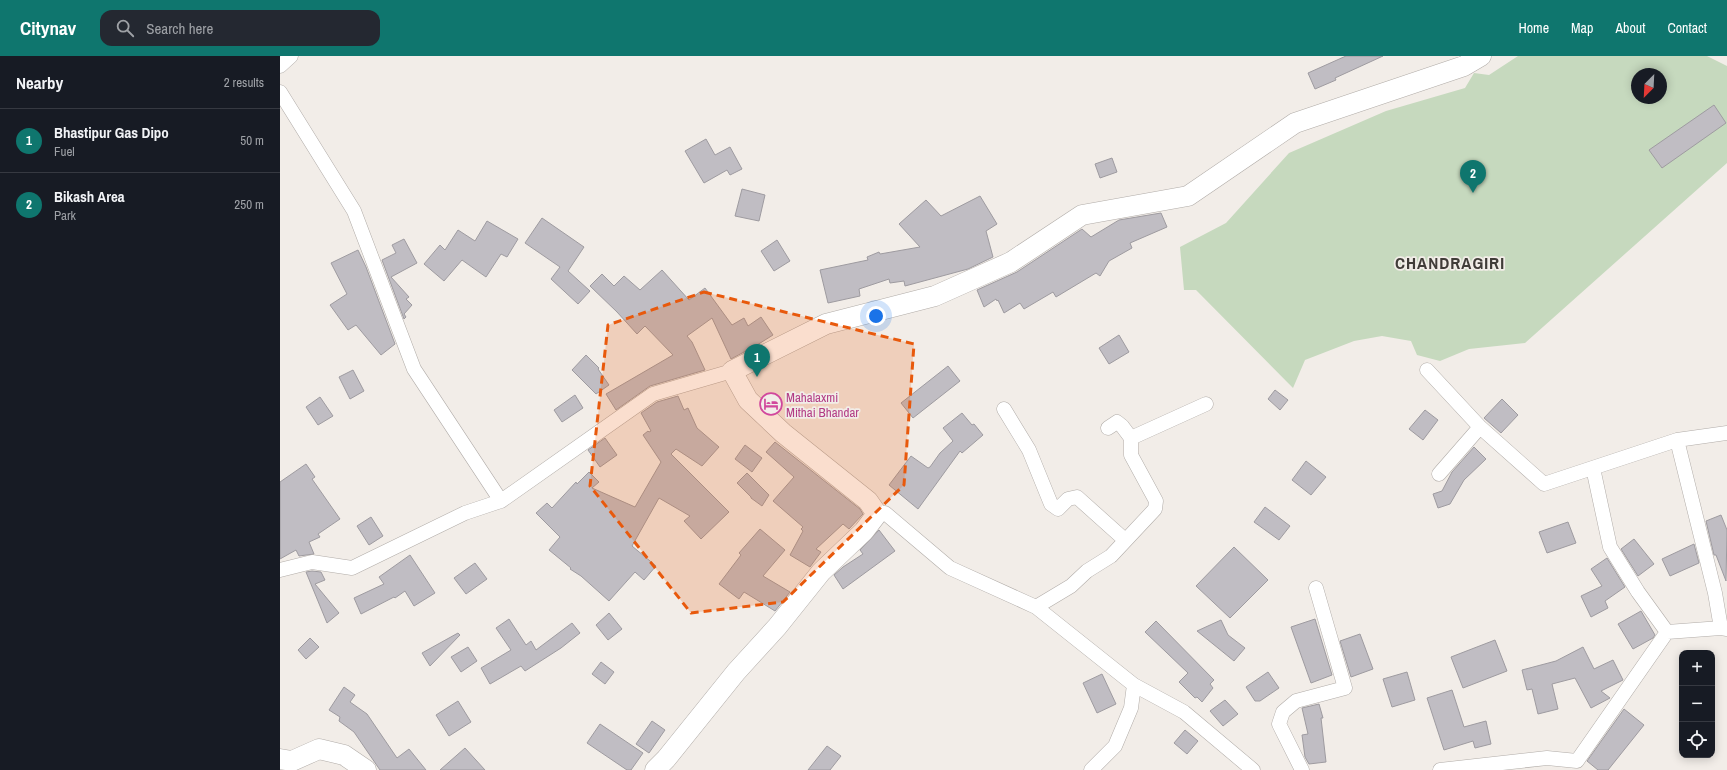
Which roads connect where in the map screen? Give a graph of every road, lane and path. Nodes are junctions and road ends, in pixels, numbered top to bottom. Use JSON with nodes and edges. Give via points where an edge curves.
{"nodes":[{"id":1,"x":291,"y":56,"type":"edge"},
{"id":2,"x":1481,"y":56,"type":"edge"},
{"id":3,"x":280,"y":66,"type":"edge"},
{"id":4,"x":280,"y":92,"type":"edge"},
{"id":5,"x":1427,"y":370,"type":"dead end"},
{"id":6,"x":732,"y":371,"type":"junction"},
{"id":7,"x":1206,"y":404,"type":"dead end"},
{"id":8,"x":1004,"y":410,"type":"dead end"},
{"id":9,"x":1480,"y":427,"type":"junction"},
{"id":10,"x":1108,"y":428,"type":"dead end"},
{"id":11,"x":1727,"y":433,"type":"edge"},
{"id":12,"x":1131,"y":438,"type":"junction"},
{"id":13,"x":1677,"y":440,"type":"junction"},
{"id":14,"x":1593,"y":468,"type":"junction"},
{"id":15,"x":1439,"y":474,"type":"dead end"},
{"id":16,"x":501,"y":501,"type":"junction"},
{"id":17,"x":877,"y":514,"type":"junction"},
{"id":18,"x":1125,"y":540,"type":"junction"},
{"id":19,"x":280,"y":570,"type":"edge"},
{"id":20,"x":1316,"y":588,"type":"dead end"},
{"id":21,"x":1036,"y":607,"type":"junction"},
{"id":22,"x":1724,"y":628,"type":"edge"},
{"id":23,"x":1667,"y":632,"type":"junction"},
{"id":24,"x":1134,"y":685,"type":"junction"},
{"id":25,"x":280,"y":759,"type":"edge"},
{"id":26,"x":1579,"y":765,"type":"edge"},
{"id":27,"x":366,"y":770,"type":"edge"},
{"id":28,"x":655,"y":770,"type":"edge"},
{"id":29,"x":1091,"y":770,"type":"edge"},
{"id":30,"x":1254,"y":770,"type":"edge"},
{"id":31,"x":1302,"y":770,"type":"edge"},
{"id":32,"x":1440,"y":770,"type":"edge"}],
"edges":[{"from":1,"to":3,"type":"street"},
{"from":2,"to":6,"type":"street","via":[[1464,66],[1295,123],[1188,196],[1082,215],[1011,262],[935,296],[826,324]]},
{"from":4,"to":16,"type":"street","via":[[354,211],[414,369]]},
{"from":5,"to":9,"type":"street"},
{"from":6,"to":16,"type":"street","via":[[653,394]]},
{"from":6,"to":17,"type":"street","via":[[748,400],[783,433],[868,501]]},
{"from":7,"to":12,"type":"street"},
{"from":8,"to":18,"type":"street","via":[[1029,450],[1051,504],[1058,509],[1068,499],[1077,497]]},
{"from":9,"to":14,"type":"street","via":[[1544,484]]},
{"from":9,"to":15,"type":"street"},
{"from":10,"to":12,"type":"street","via":[[1117,422]]},
{"from":11,"to":13,"type":"street"},
{"from":12,"to":18,"type":"street","via":[[1131,455],[1156,501],[1155,509]]},
{"from":13,"to":14,"type":"street"},
{"from":13,"to":22,"type":"street"},
{"from":14,"to":23,"type":"street","via":[[1610,547]]},
{"from":16,"to":19,"type":"street","via":[[465,513],[352,568],[312,562]]},
{"from":17,"to":21,"type":"street","via":[[885,513],[950,568]]},
{"from":17,"to":28,"type":"street","via":[[864,531],[822,572]]},
{"from":18,"to":21,"type":"street","via":[[1111,556]]},
{"from":20,"to":31,"type":"street","via":[[1345,688],[1296,701],[1283,712],[1279,724]]},
{"from":21,"to":24,"type":"street"},
{"from":22,"to":23,"type":"street"},
{"from":23,"to":26,"type":"street"},
{"from":24,"to":29,"type":"street","via":[[1131,708],[1115,746]]},
{"from":24,"to":30,"type":"street","via":[[1184,712]]},
{"from":25,"to":27,"type":"street","via":[[292,761],[319,749],[344,755]]},
{"from":26,"to":32,"type":"street","via":[[1547,758]]}]}
